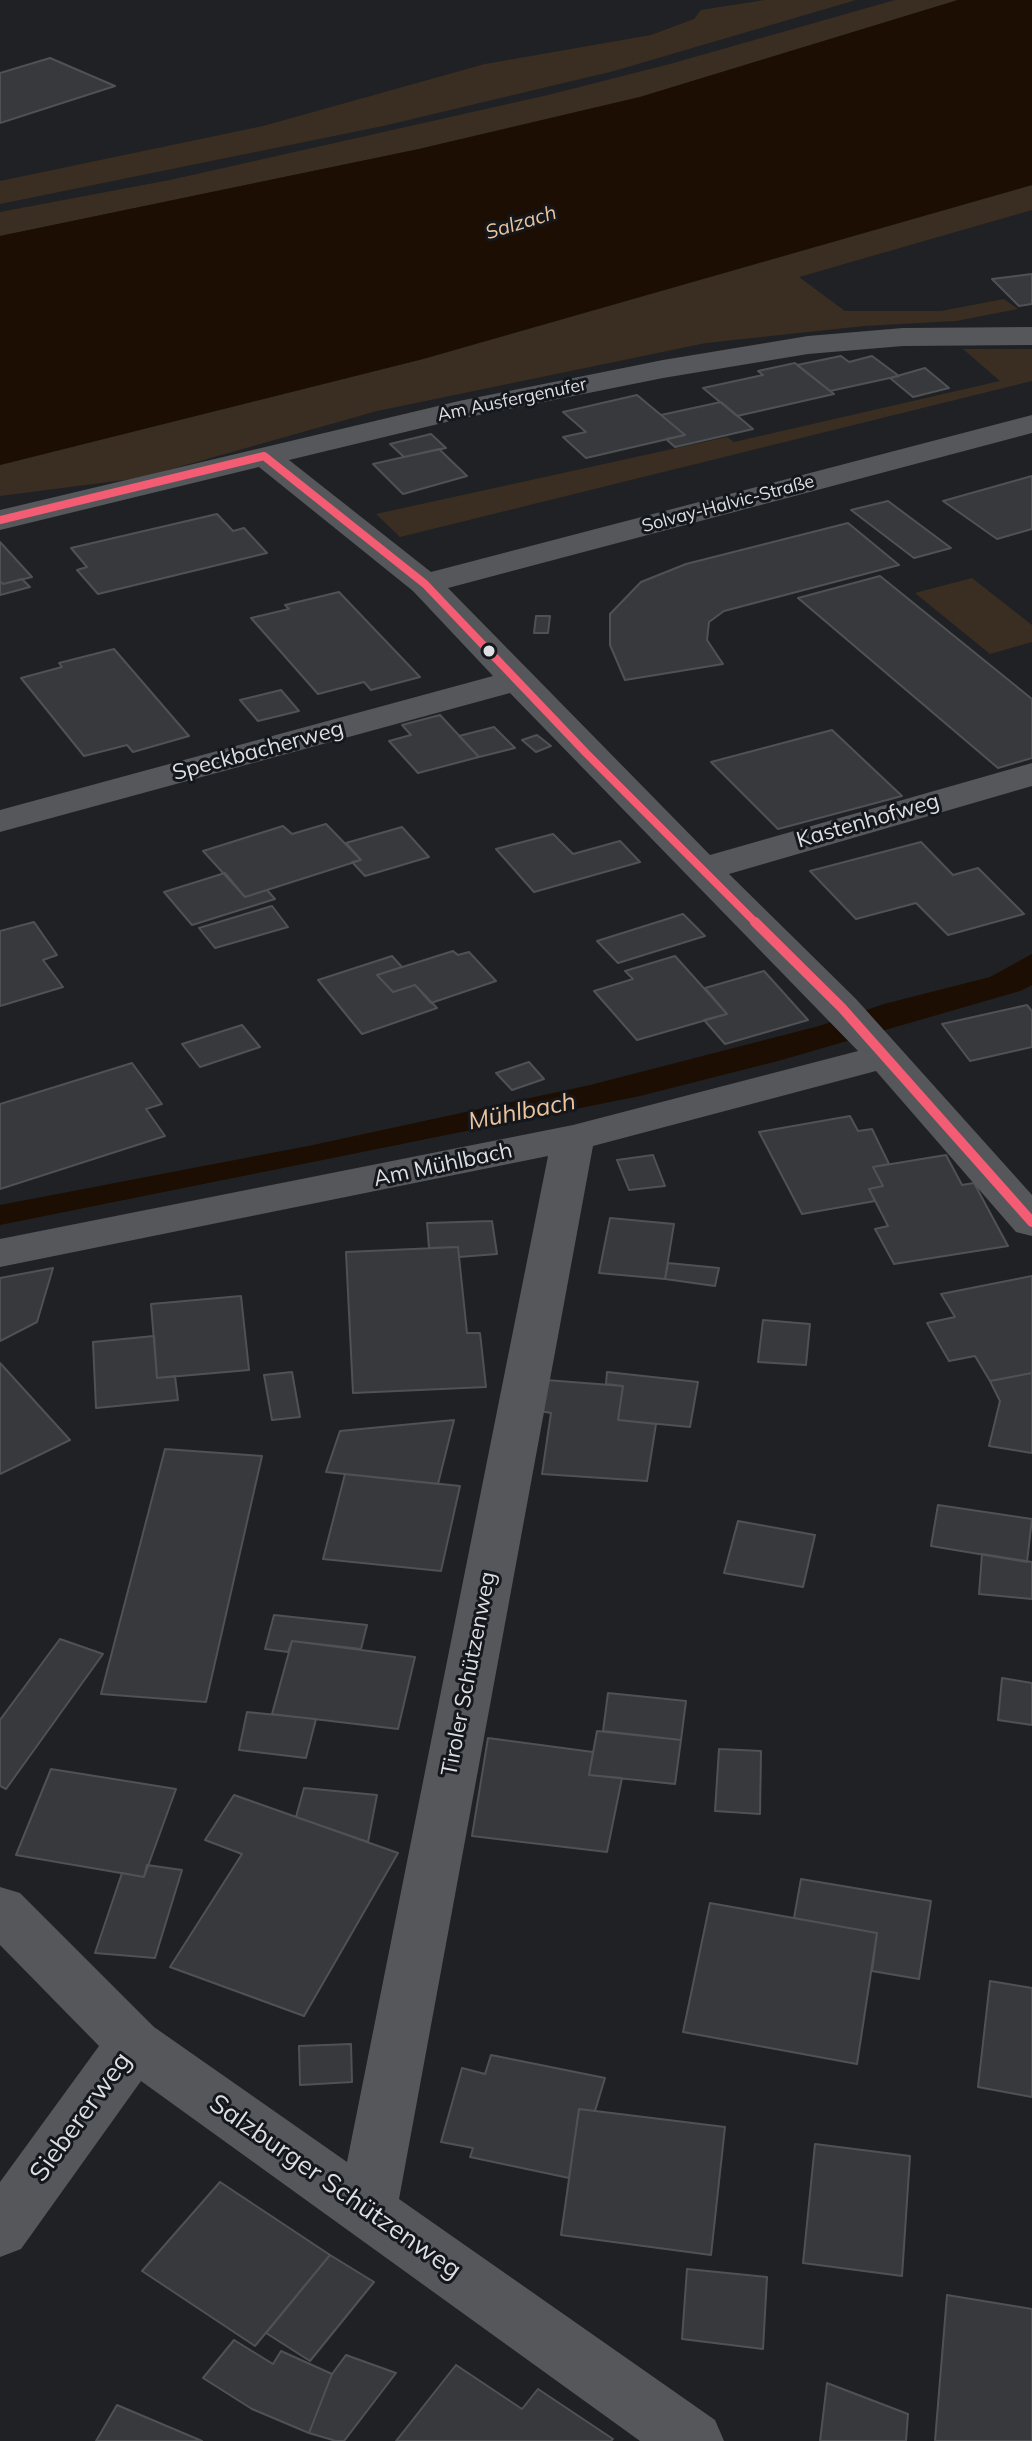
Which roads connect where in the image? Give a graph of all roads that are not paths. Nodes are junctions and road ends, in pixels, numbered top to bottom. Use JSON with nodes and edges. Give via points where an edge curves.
{"nodes":[{"id":1,"x":1032,"y":336,"type":"edge"},
{"id":2,"x":1032,"y":424,"type":"edge"},
{"id":3,"x":264,"y":456,"type":"junction"},
{"id":4,"x":0,"y":520,"type":"edge"},
{"id":5,"x":425,"y":584,"type":"junction"},
{"id":6,"x":515,"y":681,"type":"junction"},
{"id":7,"x":1032,"y":774,"type":"edge"},
{"id":8,"x":0,"y":821,"type":"edge"},
{"id":9,"x":704,"y":869,"type":"junction"},
{"id":10,"x":864,"y":1034,"type":"junction"},
{"id":11,"x":573,"y":1138,"type":"junction"},
{"id":12,"x":1032,"y":1222,"type":"edge"},
{"id":13,"x":0,"y":1253,"type":"edge"},
{"id":14,"x":0,"y":1909,"type":"edge"},
{"id":15,"x":134,"y":2044,"type":"junction"},
{"id":16,"x":367,"y":2210,"type":"junction"},
{"id":17,"x":0,"y":2230,"type":"edge"},
{"id":18,"x":692,"y":2441,"type":"edge"}],
"edges":[{"from":1,"to":3,"type":"street","name":"Am Ausfergenufer","via":[[903,337],[808,345],[474,407]]},
{"from":2,"to":5,"type":"street","name":"Solvay-Halvic-Straße"},
{"from":3,"to":4,"type":"street","name":"Am Ausfergenufer"},
{"from":3,"to":5,"type":"street"},
{"from":5,"to":6,"type":"street"},
{"from":6,"to":8,"type":"street","name":"Speckbacherweg"},
{"from":6,"to":9,"type":"street"},
{"from":7,"to":9,"type":"street","name":"Kastenhofweg"},
{"from":9,"to":10,"type":"street"},
{"from":10,"to":11,"type":"street","name":"Am Mühlbach"},
{"from":10,"to":12,"type":"street"},
{"from":11,"to":13,"type":"street","name":"Am Mühlbach"},
{"from":11,"to":16,"type":"street","name":"Tiroler Schützenweg"},
{"from":14,"to":15,"type":"street","name":"Salzburger Schützenweg"},
{"from":15,"to":16,"type":"street","name":"Salzburger Schützenweg"},
{"from":15,"to":17,"type":"street","name":"Siebererweg"},
{"from":16,"to":18,"type":"street","name":"Salzburger Schützenweg"}]}
